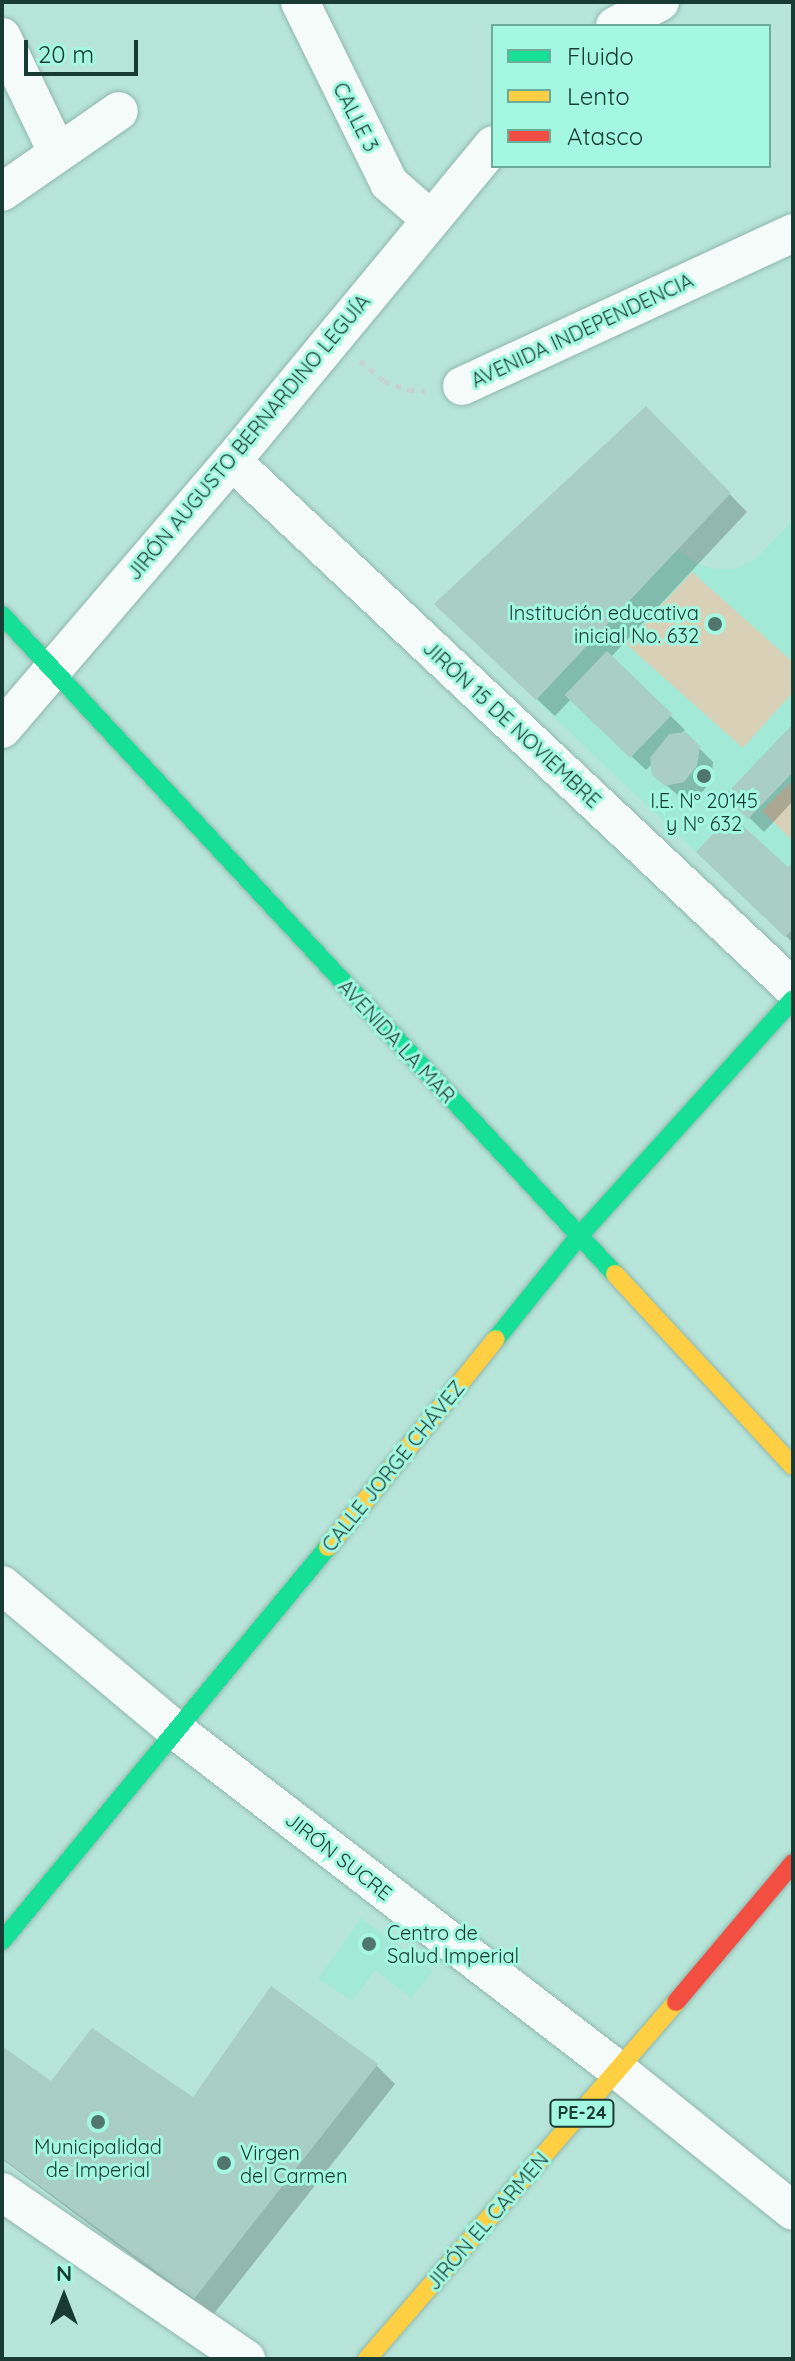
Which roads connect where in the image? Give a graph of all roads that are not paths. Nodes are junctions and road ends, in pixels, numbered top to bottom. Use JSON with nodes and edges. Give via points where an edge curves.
{"nodes":[{"id":1,"x":300,"y":2,"type":"edge"},
{"id":2,"x":660,"y":2,"type":"edge"},
{"id":3,"x":619,"y":15,"type":"edge"},
{"id":4,"x":2,"y":37,"type":"edge"},
{"id":5,"x":119,"y":111,"type":"dead end"},
{"id":6,"x":491,"y":147,"type":"edge"},
{"id":7,"x":57,"y":152,"type":"junction"},
{"id":8,"x":2,"y":192,"type":"edge"},
{"id":9,"x":430,"y":219,"type":"junction"},
{"id":10,"x":793,"y":233,"type":"edge"},
{"id":11,"x":462,"y":386,"type":"road end"},
{"id":12,"x":232,"y":461,"type":"junction"},
{"id":13,"x":2,"y":615,"type":"edge"},
{"id":14,"x":51,"y":669,"type":"junction"},
{"id":15,"x":2,"y":729,"type":"edge"},
{"id":16,"x":793,"y":988,"type":"edge"},
{"id":17,"x":793,"y":999,"type":"edge"},
{"id":18,"x":579,"y":1236,"type":"junction"},
{"id":19,"x":793,"y":1466,"type":"edge"},
{"id":20,"x":2,"y":1585,"type":"edge"},
{"id":21,"x":178,"y":1732,"type":"junction"},
{"id":22,"x":793,"y":1863,"type":"edge"},
{"id":23,"x":2,"y":1941,"type":"edge"},
{"id":24,"x":619,"y":2071,"type":"junction"},
{"id":25,"x":2,"y":2192,"type":"edge"},
{"id":26,"x":793,"y":2211,"type":"edge"},
{"id":27,"x":246,"y":2359,"type":"edge"},
{"id":28,"x":367,"y":2359,"type":"edge"}],
"edges":[{"from":1,"to":9,"type":"street","name":"CALLE 3","via":[[389,183]]},
{"from":2,"to":3,"type":"street"},
{"from":4,"to":7,"type":"street"},
{"from":5,"to":7,"type":"street"},
{"from":6,"to":9,"type":"street","name":"JIRÓN AUGUSTO BERNARDINO LEGUÍA"},
{"from":7,"to":8,"type":"street"},
{"from":9,"to":12,"type":"street","name":"JIRÓN AUGUSTO BERNARDINO LEGUÍA"},
{"from":10,"to":11,"type":"street","name":"AVENIDA INDEPENDENCIA"},
{"from":12,"to":14,"type":"street","name":"JIRÓN AUGUSTO BERNARDINO LEGUÍA"},
{"from":12,"to":16,"type":"street","name":"JIRÓN 15 DE NOVIEMBRE"},
{"from":13,"to":14,"type":"main road","name":"AVENIDA LA MAR"},
{"from":14,"to":15,"type":"street","name":"JIRÓN AUGUSTO BERNARDINO LEGUÍA"},
{"from":14,"to":18,"type":"main road","name":"AVENIDA LA MAR"},
{"from":17,"to":18,"type":"main road","name":"CALLE JORGE CHÁVEZ"},
{"from":18,"to":19,"type":"main road","name":"AVENIDA LA MAR"},
{"from":18,"to":21,"type":"main road","name":"CALLE JORGE CHÁVEZ"},
{"from":20,"to":21,"type":"street","name":"JIRÓN SUCRE"},
{"from":21,"to":23,"type":"main road","name":"CALLE JORGE CHÁVEZ"},
{"from":21,"to":24,"type":"street","name":"JIRÓN SUCRE"},
{"from":22,"to":24,"type":"main road","name":"JIRÓN EL CARMEN","number":"PE-24"},
{"from":24,"to":26,"type":"street","name":"JIRÓN SUCRE"},
{"from":24,"to":28,"type":"main road","name":"JIRÓN EL CARMEN","number":"PE-24"},
{"from":25,"to":27,"type":"street"}]}
